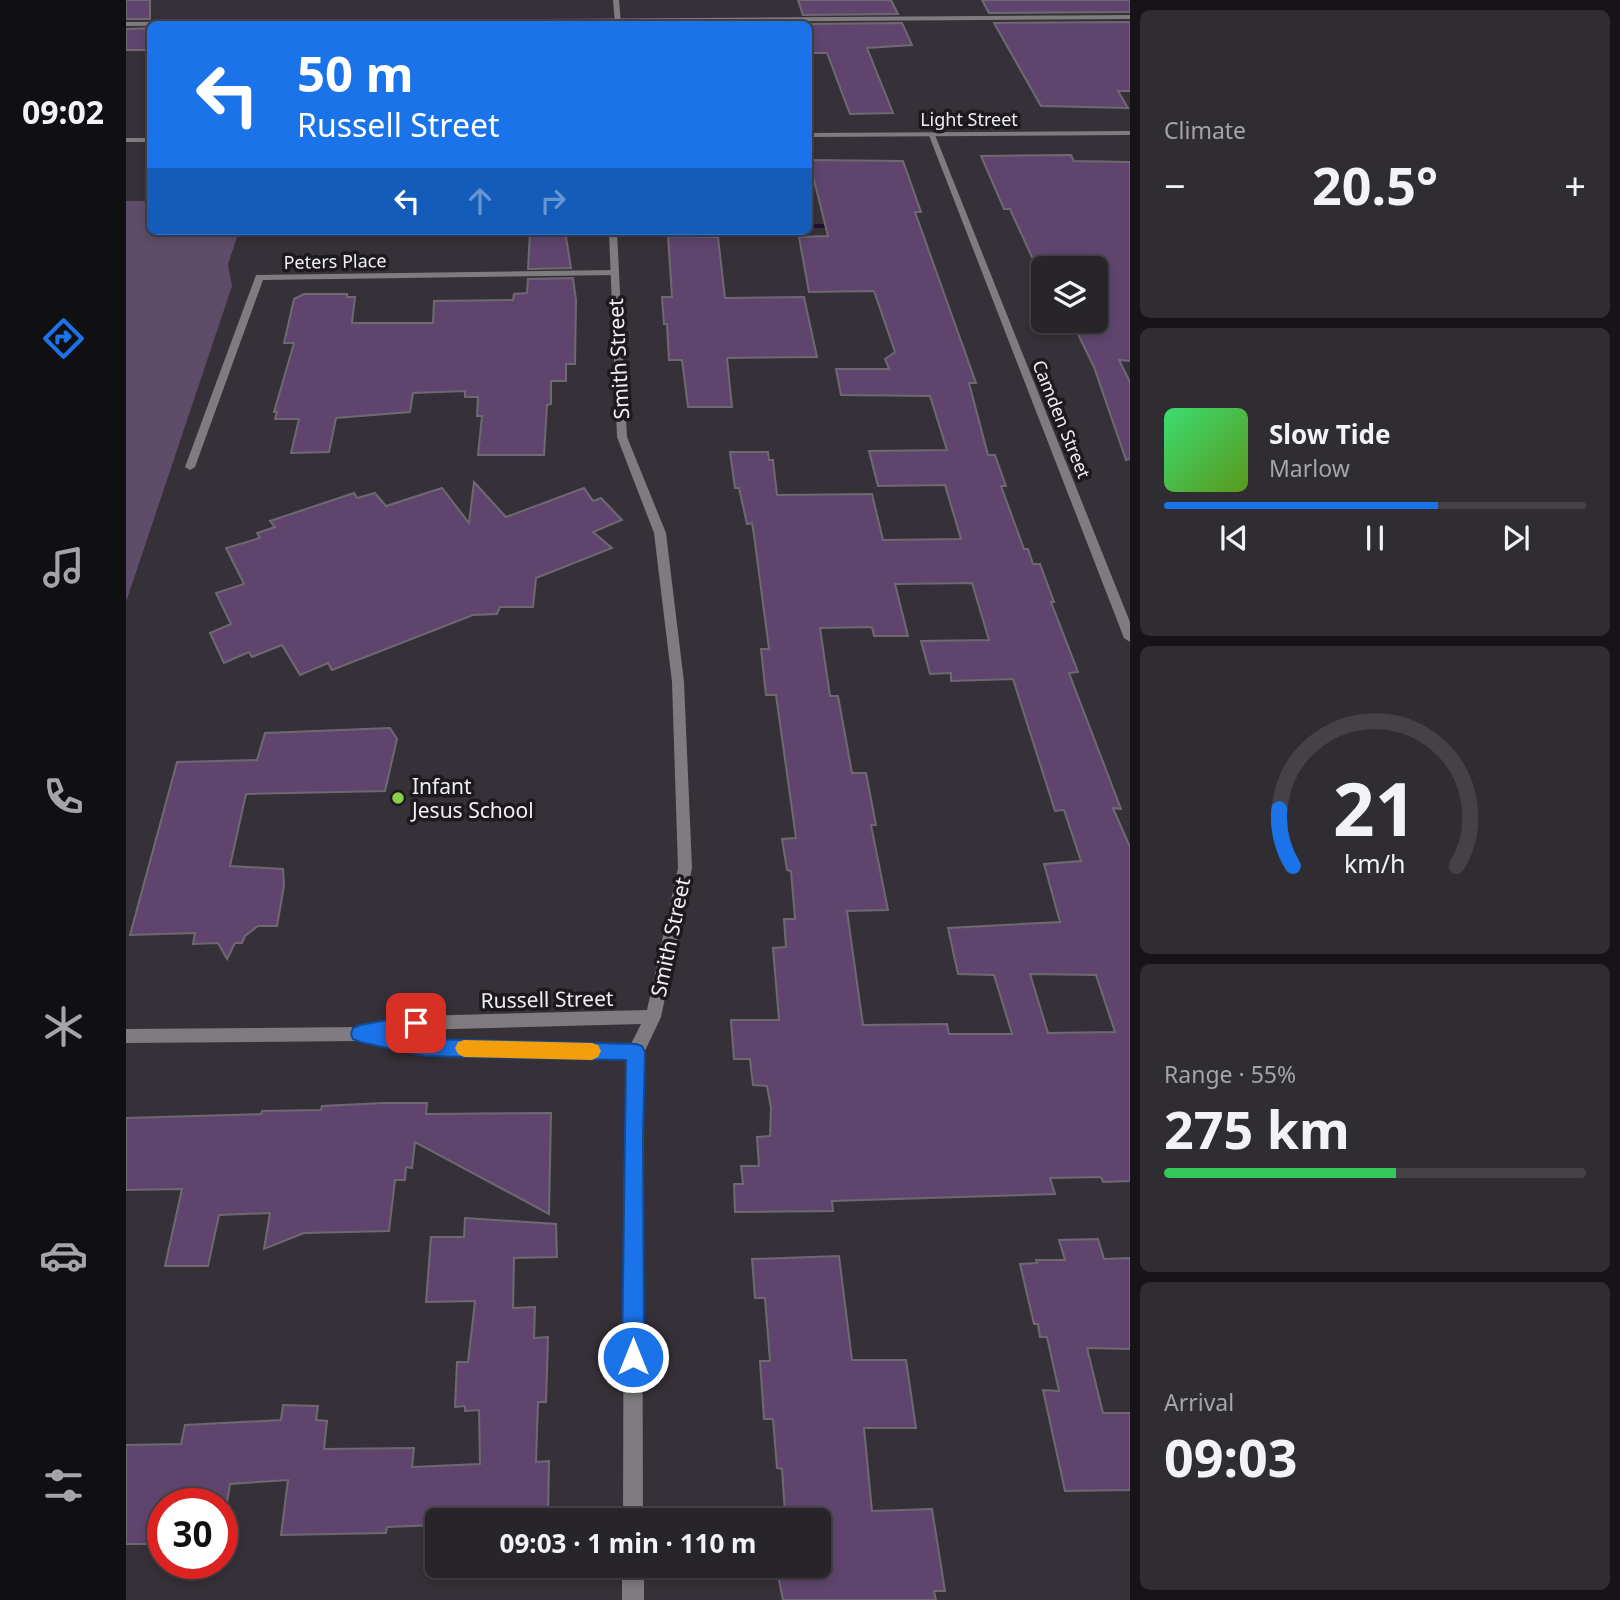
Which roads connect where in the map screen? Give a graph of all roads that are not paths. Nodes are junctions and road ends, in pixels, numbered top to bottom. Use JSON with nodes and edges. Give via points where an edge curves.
{"nodes":[{"id":1,"x":616,"y":0,"type":"edge"},
{"id":2,"x":1130,"y":17,"type":"edge"},
{"id":3,"x":618,"y":21,"type":"edge"},
{"id":4,"x":789,"y":21,"type":"edge"},
{"id":5,"x":126,"y":24,"type":"edge"},
{"id":6,"x":147,"y":24,"type":"edge"},
{"id":7,"x":1130,"y":133,"type":"edge"},
{"id":8,"x":812,"y":135,"type":"edge"},
{"id":9,"x":931,"y":135,"type":"junction"},
{"id":10,"x":126,"y":140,"type":"edge"},
{"id":11,"x":147,"y":140,"type":"edge"},
{"id":12,"x":613,"y":235,"type":"edge"},
{"id":13,"x":614,"y":273,"type":"junction"},
{"id":14,"x":190,"y":467,"type":"dead end"},
{"id":15,"x":1130,"y":638,"type":"edge"},
{"id":16,"x":653,"y":1017,"type":"junction"},
{"id":17,"x":360,"y":1034,"type":"junction"},
{"id":18,"x":126,"y":1036,"type":"edge"},
{"id":19,"x":636,"y":1052,"type":"junction"},
{"id":20,"x":633,"y":1508,"type":"edge"},
{"id":21,"x":633,"y":1578,"type":"edge"},
{"id":22,"x":633,"y":1600,"type":"edge"}],
"edges":[{"from":1,"to":3,"type":"street"},
{"from":2,"to":4,"type":"street"},
{"from":5,"to":6,"type":"street"},
{"from":7,"to":9,"type":"street","name":"Light Street"},
{"from":8,"to":9,"type":"street","name":"Light Street"},
{"from":9,"to":15,"type":"street","name":"Camden Street"},
{"from":10,"to":11,"type":"street"},
{"from":12,"to":13,"type":"street","name":"Smith Street"},
{"from":13,"to":14,"type":"street","name":"Peters Place","via":[[259,277]]},
{"from":13,"to":16,"type":"street","name":"Smith Street","via":[[622,437],[660,533],[678,682],[685,869]]},
{"from":16,"to":17,"type":"street","name":"Russell Street","via":[[416,1023]]},
{"from":16,"to":19,"type":"street","name":"Smith Street"},
{"from":17,"to":18,"type":"street","name":"Russell Street"},
{"from":17,"to":19,"type":"street","name":"Russell Street","via":[[424,1047]]},
{"from":19,"to":20,"type":"street","name":"Smith Street"},
{"from":21,"to":22,"type":"street"}]}
